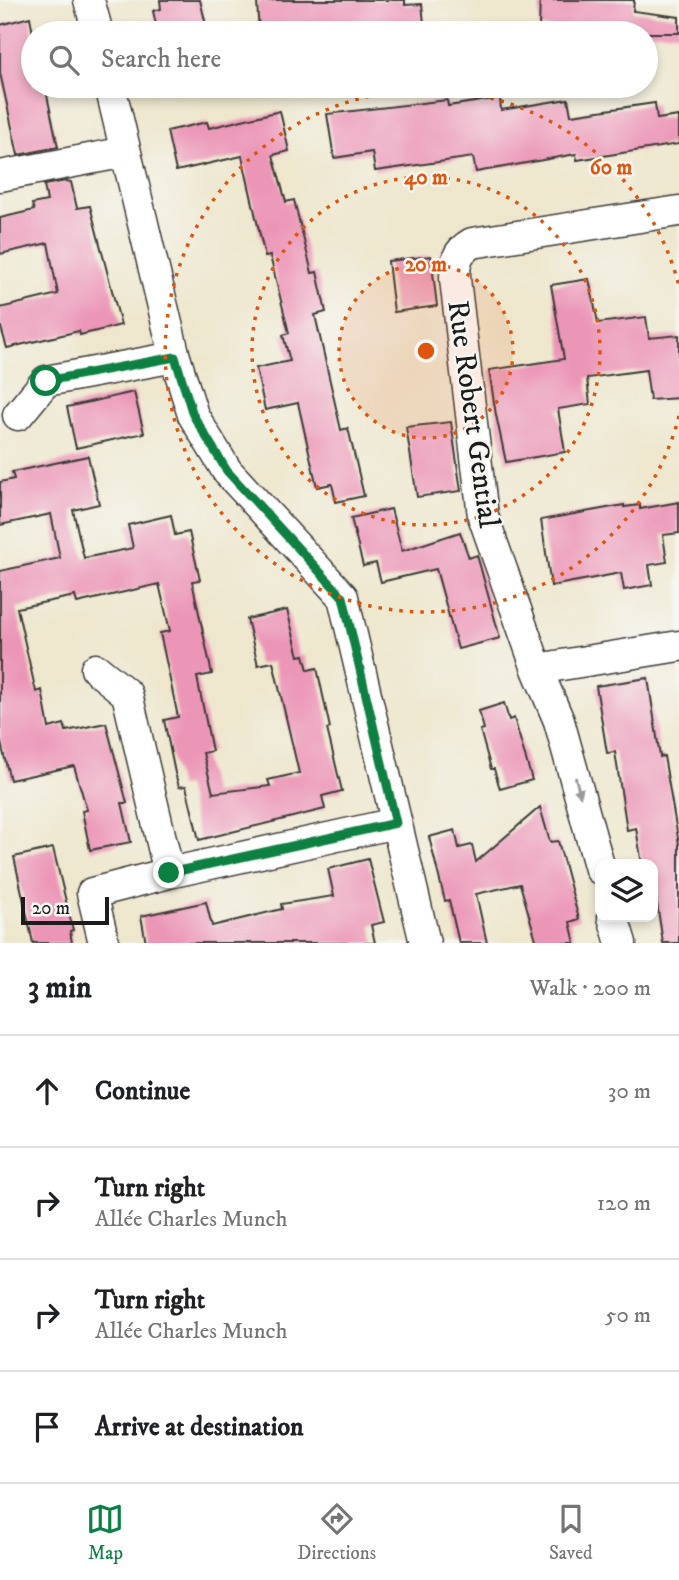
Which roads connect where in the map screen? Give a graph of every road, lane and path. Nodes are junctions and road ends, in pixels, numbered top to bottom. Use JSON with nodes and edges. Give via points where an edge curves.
{"nodes":[{"id":1,"x":89,"y":0,"type":"edge"},
{"id":2,"x":94,"y":21,"type":"edge"},
{"id":3,"x":113,"y":98,"type":"edge"},
{"id":4,"x":125,"y":152,"type":"junction"},
{"id":5,"x":0,"y":176,"type":"edge"},
{"id":6,"x":679,"y":211,"type":"edge"},
{"id":7,"x":175,"y":357,"type":"junction"},
{"id":8,"x":18,"y":415,"type":"dead end"},
{"id":9,"x":679,"y":646,"type":"edge"},
{"id":10,"x":537,"y":669,"type":"junction"},
{"id":11,"x":96,"y":670,"type":"dead end"},
{"id":12,"x":396,"y":823,"type":"junction"},
{"id":13,"x":597,"y":859,"type":"edge"},
{"id":14,"x":169,"y":873,"type":"junction"},
{"id":15,"x":615,"y":922,"type":"edge"},
{"id":16,"x":104,"y":943,"type":"edge"},
{"id":17,"x":425,"y":943,"type":"edge"},
{"id":18,"x":621,"y":943,"type":"edge"}],
"edges":[{"from":1,"to":2,"type":"street"},
{"from":3,"to":4,"type":"street"},
{"from":4,"to":5,"type":"street"},
{"from":4,"to":7,"type":"street"},
{"from":6,"to":10,"type":"street","name":"Rue Robert Gential","via":[[472,243],[455,261],[483,516]]},
{"from":7,"to":8,"type":"street","via":[[46,381]]},
{"from":7,"to":12,"type":"street","via":[[193,415],[227,471],[343,597]]},
{"from":9,"to":10,"type":"street"},
{"from":10,"to":13,"type":"street","name":"Rue Robert Gential","one_way":true,"via":[[559,721]]},
{"from":11,"to":14,"type":"street","via":[[127,694]]},
{"from":12,"to":14,"type":"street"},
{"from":12,"to":17,"type":"street"},
{"from":14,"to":16,"type":"street","via":[[92,893]]},
{"from":15,"to":18,"type":"street"}]}
